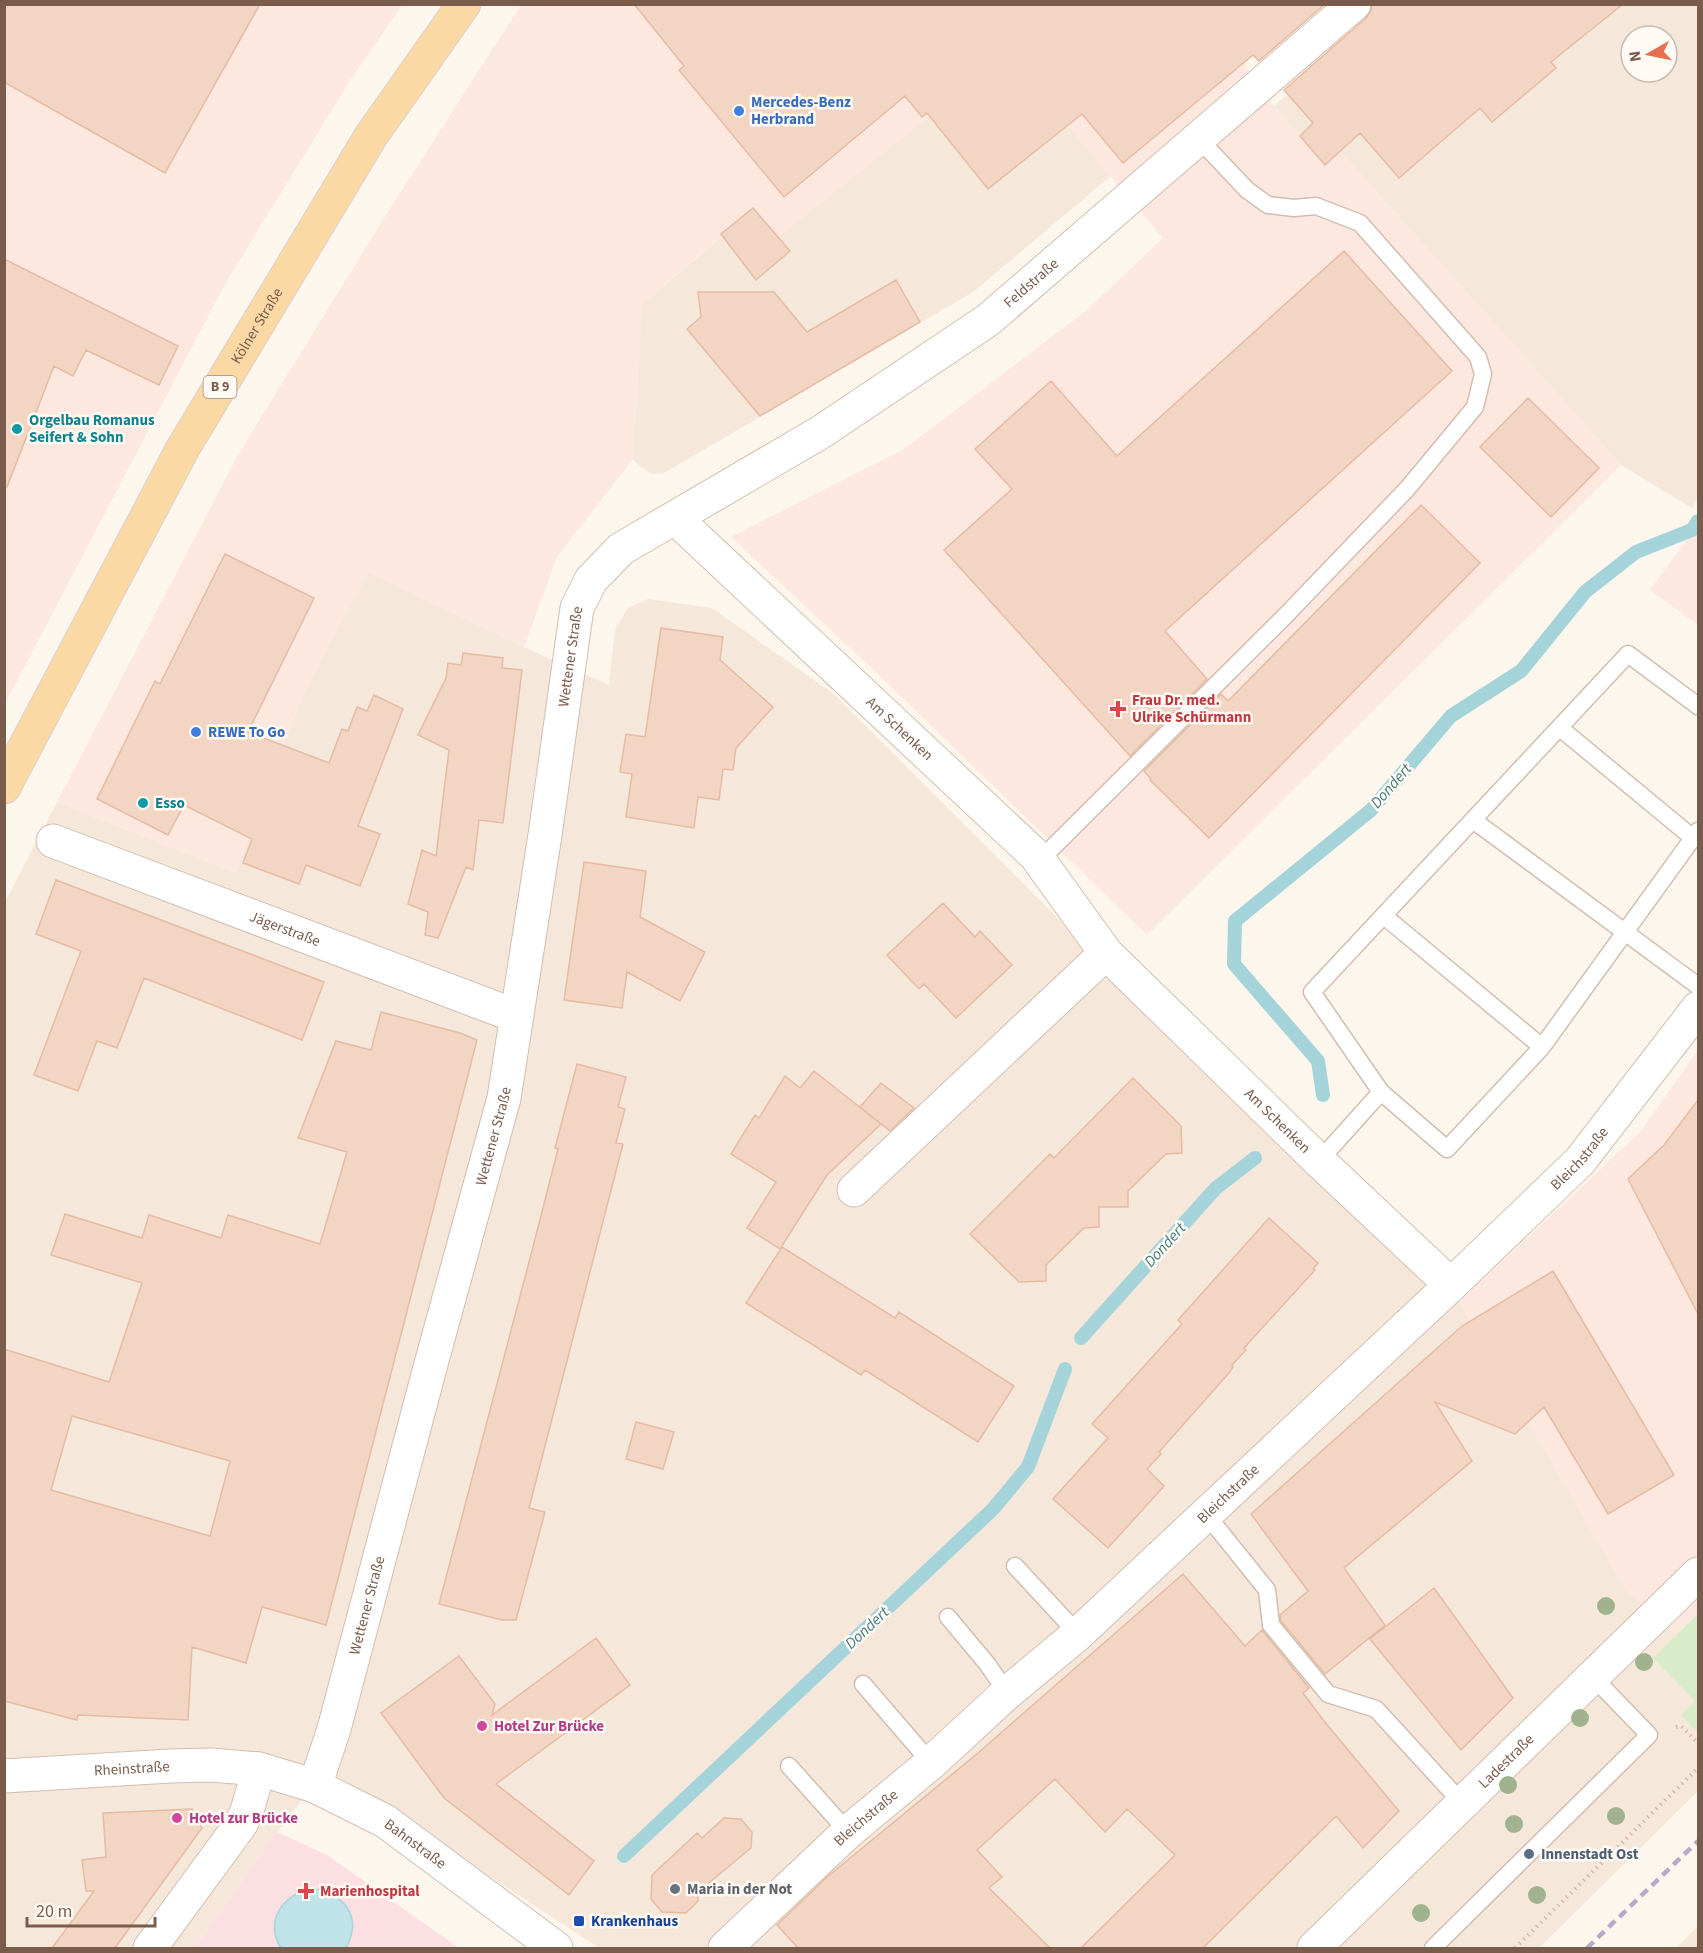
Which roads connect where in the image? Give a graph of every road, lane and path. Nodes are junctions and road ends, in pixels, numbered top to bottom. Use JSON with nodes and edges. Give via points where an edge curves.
{"nodes":[{"id":1,"x":464,"y":4,"type":"edge"},
{"id":2,"x":1354,"y":4,"type":"edge"},
{"id":3,"x":1198,"y":138,"type":"junction"},
{"id":4,"x":675,"y":518,"type":"junction"},
{"id":5,"x":1698,"y":705,"type":"edge"},
{"id":6,"x":1560,"y":728,"type":"junction"},
{"id":7,"x":4,"y":787,"type":"edge"},
{"id":8,"x":1473,"y":820,"type":"junction"},
{"id":9,"x":1696,"y":834,"type":"edge"},
{"id":10,"x":53,"y":841,"type":"dead end"},
{"id":11,"x":1039,"y":861,"type":"junction"},
{"id":12,"x":1384,"y":916,"type":"junction"},
{"id":13,"x":1625,"y":932,"type":"junction"},
{"id":14,"x":1106,"y":953,"type":"junction"},
{"id":15,"x":1698,"y":986,"type":"edge"},
{"id":16,"x":1698,"y":1008,"type":"edge"},
{"id":17,"x":516,"y":1016,"type":"junction"},
{"id":18,"x":1542,"y":1047,"type":"junction"},
{"id":19,"x":1380,"y":1092,"type":"junction"},
{"id":20,"x":1319,"y":1161,"type":"junction"},
{"id":21,"x":854,"y":1190,"type":"dead end"},
{"id":22,"x":1451,"y":1285,"type":"junction"},
{"id":23,"x":1206,"y":1514,"type":"junction"},
{"id":24,"x":1015,"y":1566,"type":"dead end"},
{"id":25,"x":1698,"y":1574,"type":"edge"},
{"id":26,"x":948,"y":1617,"type":"dead end"},
{"id":27,"x":1078,"y":1634,"type":"junction"},
{"id":28,"x":1593,"y":1677,"type":"junction"},
{"id":29,"x":863,"y":1684,"type":"dead end"},
{"id":30,"x":1007,"y":1693,"type":"junction"},
{"id":31,"x":931,"y":1763,"type":"junction"},
{"id":32,"x":789,"y":1766,"type":"dead end"},
{"id":33,"x":1698,"y":1768,"type":"edge"},
{"id":34,"x":259,"y":1769,"type":"junction"},
{"id":35,"x":4,"y":1776,"type":"edge"},
{"id":36,"x":315,"y":1786,"type":"junction"},
{"id":37,"x":1463,"y":1804,"type":"junction"},
{"id":38,"x":848,"y":1832,"type":"junction"},
{"id":39,"x":150,"y":1948,"type":"edge"},
{"id":40,"x":556,"y":1948,"type":"edge"},
{"id":41,"x":725,"y":1948,"type":"edge"},
{"id":42,"x":1314,"y":1948,"type":"edge"},
{"id":43,"x":1433,"y":1948,"type":"edge"},
{"id":44,"x":1515,"y":1948,"type":"edge"}],
"edges":[{"from":1,"to":7,"type":"main road","name":"Kölner Straße","number":"B 9","via":[[371,136],[183,448]]},
{"from":2,"to":3,"type":"street","name":"Feldstraße"},
{"from":3,"to":4,"type":"street","name":"Feldstraße","via":[[988,320],[821,432]]},
{"from":3,"to":11,"type":"lane","via":[[1247,190],[1268,205],[1316,206],[1360,224],[1478,357],[1483,374],[1475,407],[1407,489]]},
{"from":4,"to":11,"type":"street","name":"Am Schenken"},
{"from":4,"to":17,"type":"street","name":"Wettener Straße","via":[[621,549],[591,580],[577,608]]},
{"from":5,"to":6,"type":"lane","via":[[1628,654]]},
{"from":6,"to":8,"type":"lane"},
{"from":6,"to":9,"type":"lane"},
{"from":8,"to":12,"type":"lane"},
{"from":8,"to":13,"type":"lane"},
{"from":9,"to":13,"type":"lane"},
{"from":10,"to":17,"type":"street","name":"Jägerstraße"},
{"from":11,"to":14,"type":"street","name":"Am Schenken"},
{"from":12,"to":18,"type":"lane"},
{"from":12,"to":19,"type":"lane","via":[[1312,992]]},
{"from":13,"to":15,"type":"lane"},
{"from":13,"to":18,"type":"lane"},
{"from":14,"to":20,"type":"street","name":"Am Schenken"},
{"from":14,"to":21,"type":"street"},
{"from":16,"to":22,"type":"street","name":"Bleichstraße","via":[[1580,1161]]},
{"from":17,"to":36,"type":"street","name":"Wettener Straße","via":[[504,1098],[334,1729]]},
{"from":18,"to":19,"type":"lane","via":[[1447,1149]]},
{"from":19,"to":20,"type":"lane"},
{"from":20,"to":22,"type":"street","name":"Am Schenken"},
{"from":22,"to":23,"type":"street","name":"Bleichstraße"},
{"from":23,"to":27,"type":"street","name":"Bleichstraße"},
{"from":23,"to":37,"type":"lane","via":[[1267,1590],[1271,1625],[1328,1694],[1376,1709]]},
{"from":24,"to":27,"type":"lane"},
{"from":25,"to":28,"type":"street","name":"Ladestraße"},
{"from":26,"to":30,"type":"lane"},
{"from":27,"to":30,"type":"street","name":"Bleichstraße"},
{"from":28,"to":37,"type":"street","name":"Ladestraße"},
{"from":28,"to":43,"type":"lane","via":[[1649,1736]]},
{"from":29,"to":31,"type":"lane"},
{"from":30,"to":31,"type":"street","name":"Bleichstraße"},
{"from":31,"to":38,"type":"street","name":"Bleichstraße"},
{"from":32,"to":38,"type":"lane"},
{"from":33,"to":44,"type":"path"},
{"from":34,"to":35,"type":"street","name":"Rheinstraße","via":[[170,1766]]},
{"from":34,"to":36,"type":"street","name":"Bahnstraße"},
{"from":34,"to":39,"type":"street","via":[[242,1824]]},
{"from":36,"to":40,"type":"street","name":"Bahnstraße","via":[[385,1821]]},
{"from":37,"to":42,"type":"street","name":"Ladestraße"},
{"from":38,"to":41,"type":"street","name":"Bleichstraße"}]}
